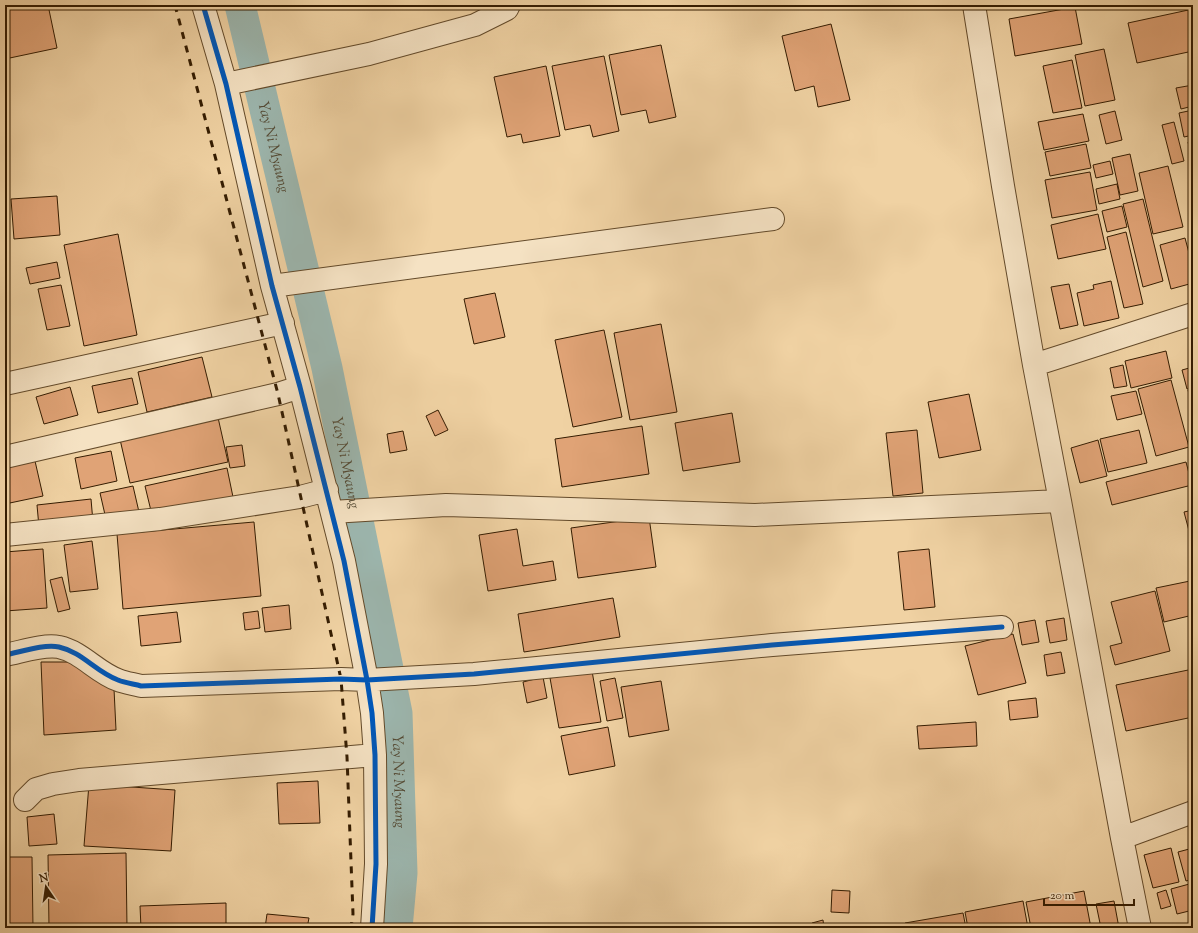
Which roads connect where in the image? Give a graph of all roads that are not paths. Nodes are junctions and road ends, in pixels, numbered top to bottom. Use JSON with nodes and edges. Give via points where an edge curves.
{"nodes":[{"id":1,"x":203,"y":5,"type":"edge"},
{"id":2,"x":510,"y":5,"type":"edge"},
{"id":3,"x":974,"y":5,"type":"edge"},
{"id":4,"x":226,"y":84,"type":"junction"},
{"id":5,"x":773,"y":219,"type":"dead end"},
{"id":6,"x":272,"y":286,"type":"junction"},
{"id":7,"x":1193,"y":314,"type":"edge"},
{"id":8,"x":283,"y":323,"type":"junction"},
{"id":9,"x":1034,"y":365,"type":"junction"},
{"id":10,"x":5,"y":384,"type":"edge"},
{"id":11,"x":300,"y":387,"type":"junction"},
{"id":12,"x":5,"y":457,"type":"edge"},
{"id":13,"x":326,"y":490,"type":"junction"},
{"id":14,"x":1060,"y":501,"type":"junction"},
{"id":15,"x":332,"y":512,"type":"junction"},
{"id":16,"x":5,"y":535,"type":"edge"},
{"id":17,"x":1002,"y":627,"type":"dead end"},
{"id":18,"x":5,"y":655,"type":"edge"},
{"id":19,"x":367,"y":680,"type":"junction"},
{"id":20,"x":375,"y":755,"type":"junction"},
{"id":21,"x":25,"y":800,"type":"dead end"},
{"id":22,"x":1193,"y":812,"type":"edge"},
{"id":23,"x":1122,"y":838,"type":"junction"},
{"id":24,"x":372,"y":928,"type":"edge"},
{"id":25,"x":1140,"y":928,"type":"edge"}],
"edges":[{"from":1,"to":4,"type":"street"},
{"from":2,"to":4,"type":"street","via":[[475,25],[369,54]]},
{"from":3,"to":9,"type":"street"},
{"from":4,"to":6,"type":"street"},
{"from":5,"to":6,"type":"street"},
{"from":6,"to":8,"type":"street"},
{"from":7,"to":9,"type":"street"},
{"from":8,"to":10,"type":"street"},
{"from":8,"to":11,"type":"street"},
{"from":9,"to":14,"type":"street"},
{"from":11,"to":12,"type":"street"},
{"from":11,"to":13,"type":"street"},
{"from":13,"to":15,"type":"street"},
{"from":13,"to":16,"type":"street","via":[[300,497],[160,519]]},
{"from":14,"to":15,"type":"street","via":[[756,515],[446,505]]},
{"from":14,"to":23,"type":"street"},
{"from":15,"to":19,"type":"street"},
{"from":17,"to":19,"type":"street","via":[[772,645],[474,674]]},
{"from":18,"to":19,"type":"street","via":[[46,646],[59,647],[75,652],[117,680],[141,686]]},
{"from":19,"to":20,"type":"street"},
{"from":20,"to":21,"type":"street","via":[[79,780],[36,789]]},
{"from":20,"to":24,"type":"street","via":[[376,864]]},
{"from":22,"to":23,"type":"street"},
{"from":23,"to":25,"type":"street"}]}
